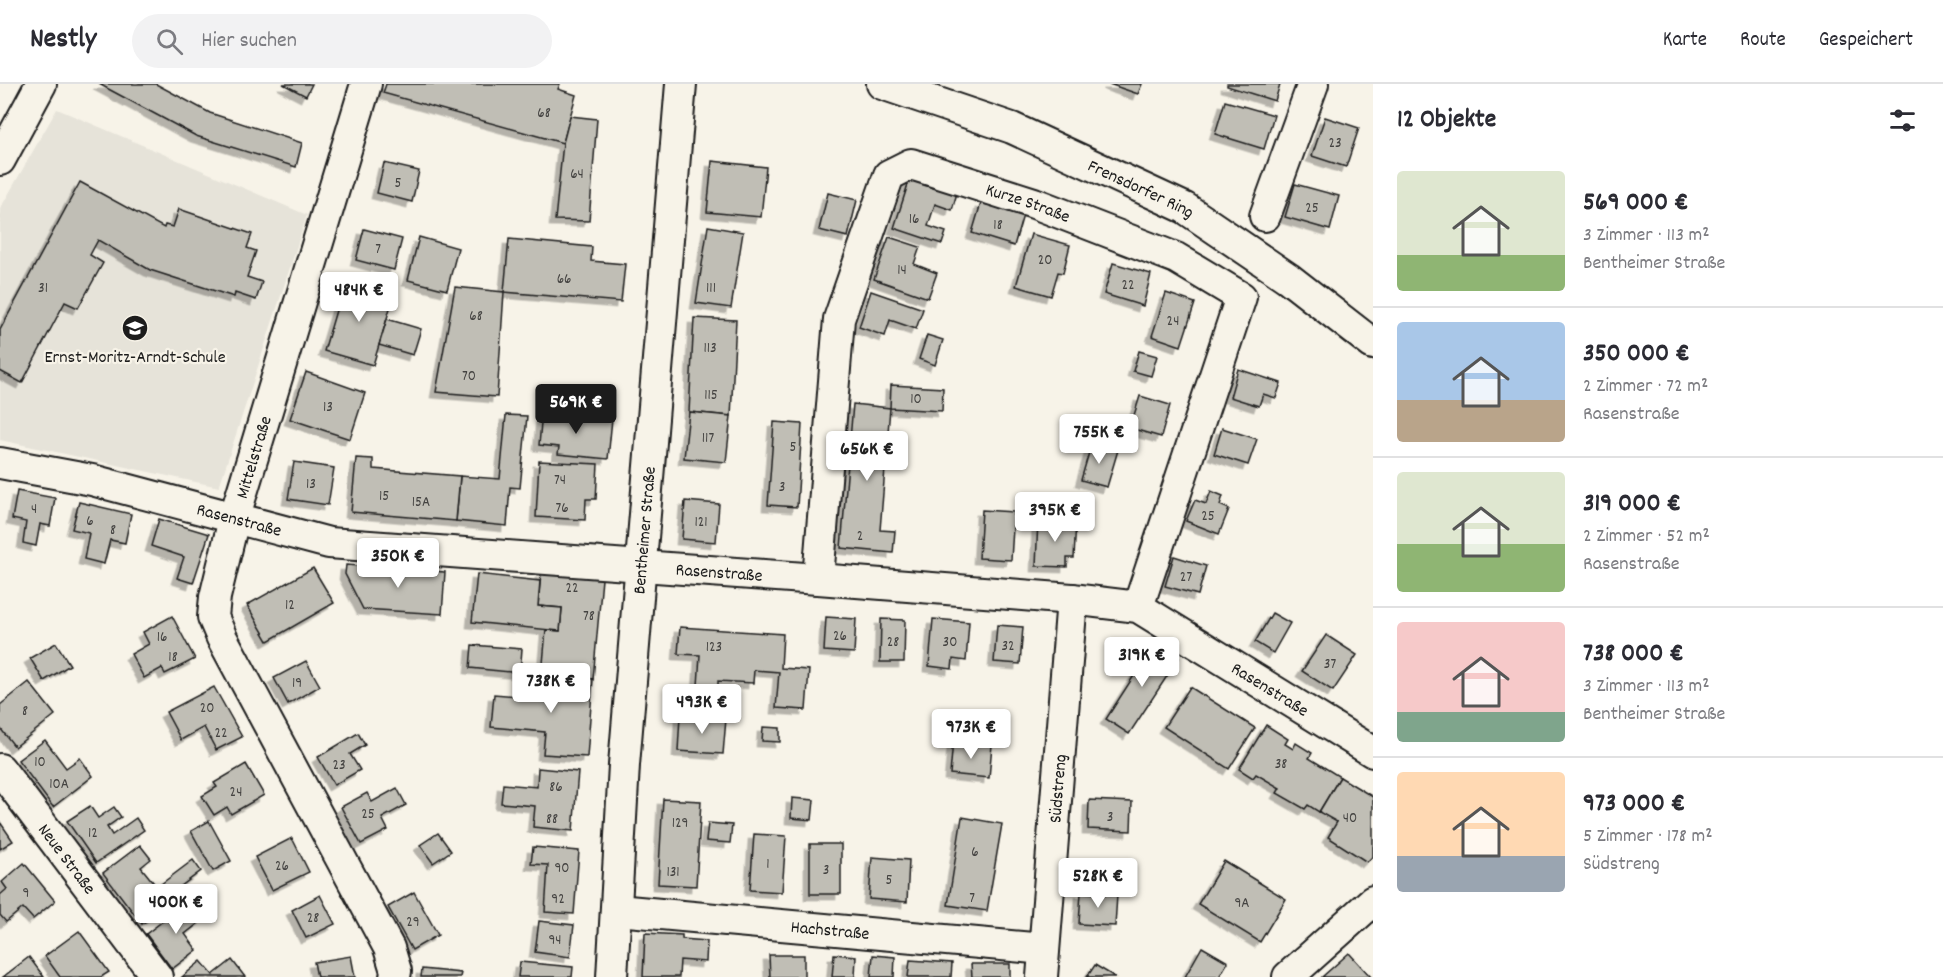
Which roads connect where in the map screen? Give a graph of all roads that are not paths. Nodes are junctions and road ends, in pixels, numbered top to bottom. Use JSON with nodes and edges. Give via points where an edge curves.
{"nodes":[{"id":1,"x":41,"y":84,"type":"edge"},
{"id":2,"x":366,"y":84,"type":"edge"},
{"id":3,"x":681,"y":84,"type":"edge"},
{"id":4,"x":882,"y":84,"type":"edge"},
{"id":5,"x":1313,"y":84,"type":"edge"},
{"id":6,"x":0,"y":160,"type":"edge"},
{"id":7,"x":1265,"y":216,"type":"dead end"},
{"id":8,"x":1373,"y":344,"type":"edge"},
{"id":9,"x":0,"y":463,"type":"edge"},
{"id":10,"x":234,"y":519,"type":"junction"},
{"id":11,"x":642,"y":566,"type":"junction"},
{"id":12,"x":818,"y":579,"type":"junction"},
{"id":13,"x":1072,"y":599,"type":"junction"},
{"id":14,"x":1138,"y":607,"type":"junction"},
{"id":15,"x":1373,"y":752,"type":"edge"},
{"id":16,"x":0,"y":769,"type":"edge"},
{"id":17,"x":1373,"y":901,"type":"edge"},
{"id":18,"x":617,"y":910,"type":"junction"},
{"id":19,"x":1043,"y":963,"type":"edge"},
{"id":20,"x":157,"y":977,"type":"edge"},
{"id":21,"x":395,"y":977,"type":"edge"},
{"id":22,"x":612,"y":977,"type":"edge"},
{"id":23,"x":1288,"y":977,"type":"edge"}],
"edges":[{"from":1,"to":6,"type":"street"},
{"from":2,"to":10,"type":"street","name":"Mittelstraße"},
{"from":3,"to":11,"type":"street","name":"Bentheimer Straße"},
{"from":4,"to":8,"type":"street","name":"Frensdorfer Ring","via":[[1012,128],[1185,208],[1288,278]]},
{"from":5,"to":7,"type":"street"},
{"from":9,"to":10,"type":"street","name":"Rasenstraße","via":[[92,480]]},
{"from":10,"to":11,"type":"street","name":"Rasenstraße","via":[[329,543]]},
{"from":10,"to":21,"type":"street","name":"Mittelstraße","via":[[213,617],[389,948]]},
{"from":11,"to":12,"type":"street","name":"Rasenstraße"},
{"from":11,"to":18,"type":"street","name":"Bentheimer Straße","via":[[624,765]]},
{"from":12,"to":13,"type":"street","name":"Rasenstraße"},
{"from":12,"to":14,"type":"street","name":"Kurze Straße","via":[[839,319],[889,175],[910,164],[1034,203],[1176,258],[1241,297]]},
{"from":13,"to":14,"type":"street","name":"Rasenstraße"},
{"from":13,"to":19,"type":"street","name":"Südstreng"},
{"from":14,"to":15,"type":"street","name":"Rasenstraße"},
{"from":16,"to":20,"type":"street","name":"Neue Straße"},
{"from":17,"to":23,"type":"street"},
{"from":18,"to":19,"type":"street","name":"Hachstraße"},
{"from":18,"to":22,"type":"street","name":"Bentheimer Straße"}]}
